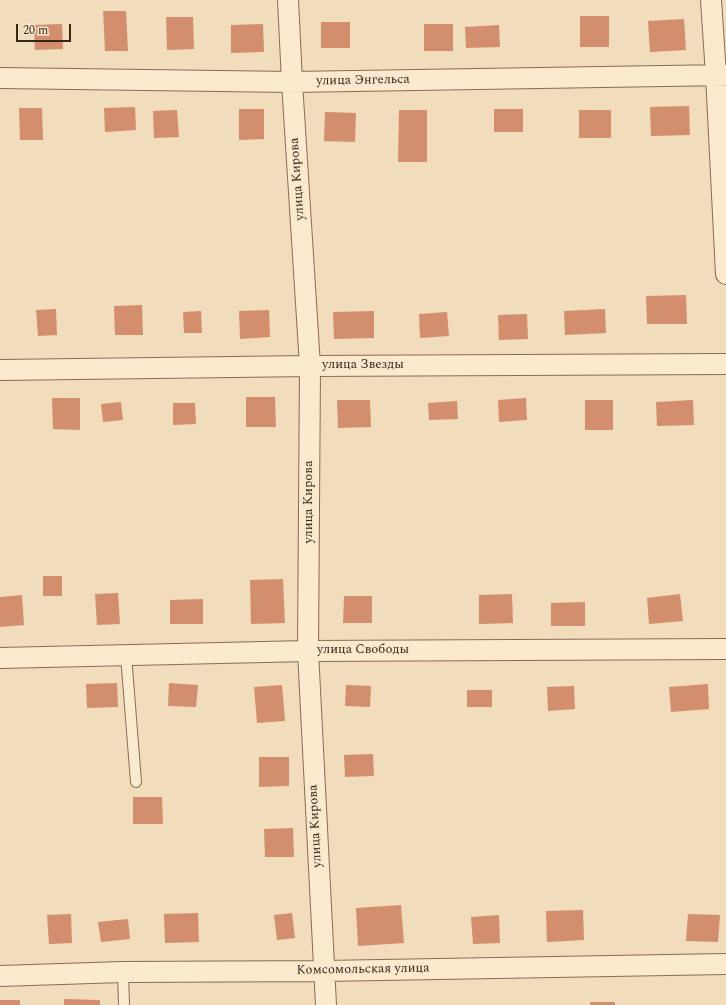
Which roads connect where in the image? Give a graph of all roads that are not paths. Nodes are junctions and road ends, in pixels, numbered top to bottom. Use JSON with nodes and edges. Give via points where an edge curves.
{"nodes":[{"id":1,"x":288,"y":0,"type":"edge"},
{"id":2,"x":711,"y":0,"type":"edge"},
{"id":3,"x":721,"y":75,"type":"edge"},
{"id":4,"x":0,"y":78,"type":"edge"},
{"id":5,"x":292,"y":82,"type":"junction"},
{"id":6,"x":726,"y":274,"type":"edge"},
{"id":7,"x":726,"y":364,"type":"edge"},
{"id":8,"x":310,"y":366,"type":"junction"},
{"id":9,"x":0,"y":370,"type":"edge"},
{"id":10,"x":726,"y":649,"type":"edge"},
{"id":11,"x":308,"y":650,"type":"junction"},
{"id":12,"x":126,"y":655,"type":"junction"},
{"id":13,"x":0,"y":658,"type":"edge"},
{"id":14,"x":136,"y":782,"type":"dead end"},
{"id":15,"x":726,"y":964,"type":"edge"},
{"id":16,"x":324,"y":971,"type":"junction"},
{"id":17,"x":123,"y":972,"type":"junction"},
{"id":18,"x":0,"y":976,"type":"edge"},
{"id":19,"x":124,"y":1005,"type":"edge"},
{"id":20,"x":326,"y":1005,"type":"edge"}],
"edges":[{"from":1,"to":5,"type":"street","name":"улица Кирова"},
{"from":2,"to":3,"type":"street"},
{"from":3,"to":5,"type":"street","name":"улица Энгельса"},
{"from":3,"to":6,"type":"street"},
{"from":4,"to":5,"type":"street","name":"улица Энгельса"},
{"from":5,"to":8,"type":"street","name":"улица Кирова"},
{"from":7,"to":8,"type":"street","name":"улица Звезды"},
{"from":8,"to":9,"type":"street","name":"улица Звезды"},
{"from":8,"to":11,"type":"street","name":"улица Кирова"},
{"from":10,"to":11,"type":"street","name":"улица Свободы"},
{"from":11,"to":12,"type":"street","name":"улица Свободы"},
{"from":11,"to":16,"type":"street","name":"улица Кирова"},
{"from":12,"to":13,"type":"street","name":"улица Свободы"},
{"from":12,"to":14,"type":"lane"},
{"from":15,"to":16,"type":"street","name":"Комсомольская улица"},
{"from":16,"to":17,"type":"street","name":"Комсомольская улица"},
{"from":16,"to":20,"type":"street","name":"улица Кирова"},
{"from":17,"to":18,"type":"street","name":"Комсомольская улица"},
{"from":17,"to":19,"type":"lane"}]}
